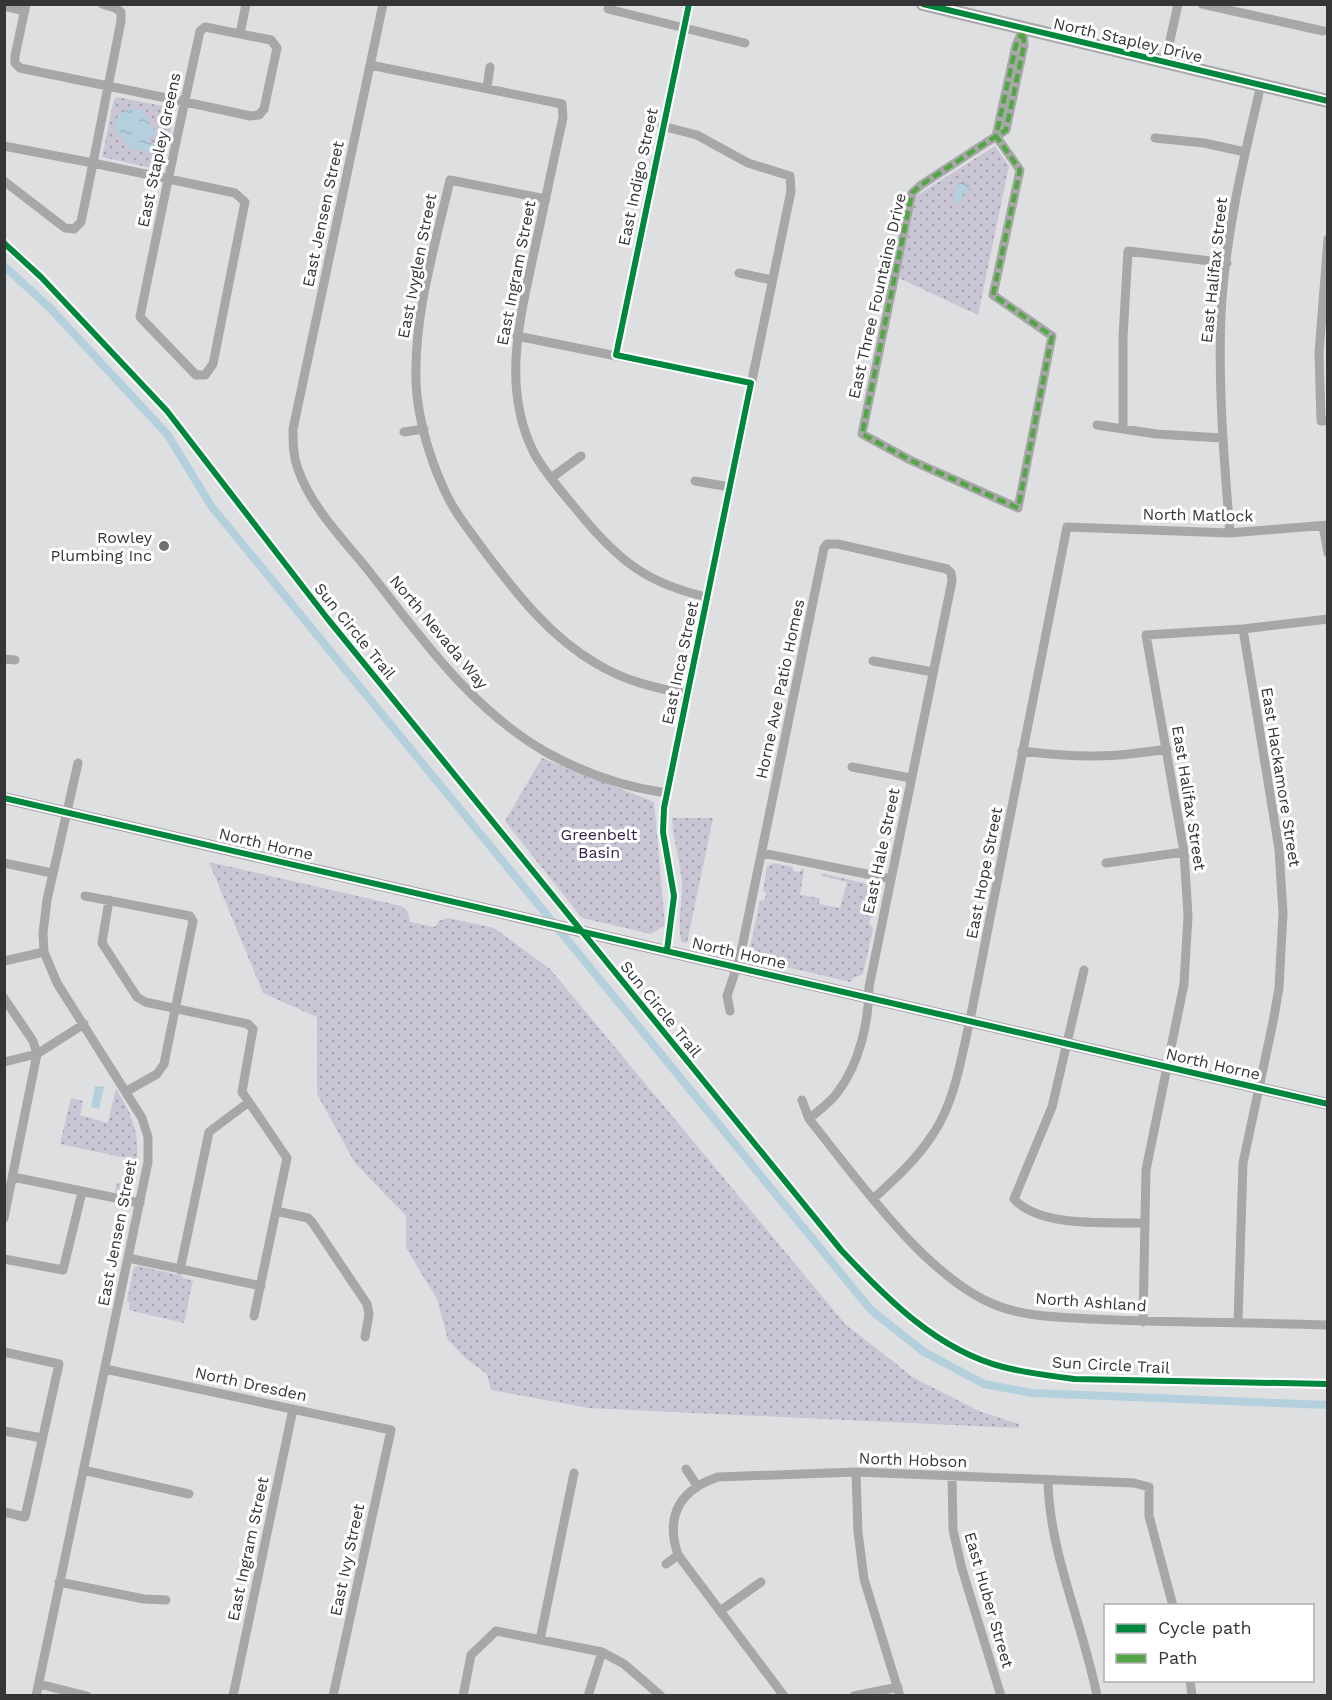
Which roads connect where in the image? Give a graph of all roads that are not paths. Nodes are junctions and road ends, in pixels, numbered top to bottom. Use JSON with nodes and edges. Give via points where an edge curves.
{"nodes":[{"id":1,"x":102,"y":4,"type":"edge"},
{"id":2,"x":246,"y":4,"type":"edge"},
{"id":3,"x":383,"y":4,"type":"edge"},
{"id":4,"x":689,"y":4,"type":"edge"},
{"id":5,"x":923,"y":4,"type":"edge"},
{"id":6,"x":1178,"y":4,"type":"edge"},
{"id":7,"x":1203,"y":4,"type":"edge"},
{"id":8,"x":4,"y":6,"type":"edge"},
{"id":9,"x":26,"y":8,"type":"edge"},
{"id":10,"x":608,"y":9,"type":"dead end"},
{"id":11,"x":684,"y":27,"type":"junction"},
{"id":12,"x":1023,"y":30,"type":"junction"},
{"id":13,"x":1323,"y":31,"type":"dead end"},
{"id":14,"x":240,"y":34,"type":"junction"},
{"id":15,"x":745,"y":43,"type":"dead end"},
{"id":16,"x":1165,"y":63,"type":"junction"},
{"id":17,"x":370,"y":65,"type":"junction"},
{"id":18,"x":490,"y":68,"type":"dead end"},
{"id":19,"x":1261,"y":85,"type":"junction"},
{"id":20,"x":108,"y":86,"type":"junction"},
{"id":21,"x":487,"y":88,"type":"junction"},
{"id":22,"x":184,"y":101,"type":"junction"},
{"id":23,"x":1328,"y":101,"type":"edge"},
{"id":24,"x":662,"y":126,"type":"junction"},
{"id":25,"x":996,"y":136,"type":"junction"},
{"id":26,"x":1155,"y":138,"type":"dead end"},
{"id":27,"x":4,"y":146,"type":"edge"},
{"id":28,"x":1245,"y":152,"type":"junction"},
{"id":29,"x":93,"y":164,"type":"junction"},
{"id":30,"x":168,"y":179,"type":"junction"},
{"id":31,"x":4,"y":181,"type":"edge"},
{"id":32,"x":546,"y":199,"type":"junction"},
{"id":33,"x":1328,"y":239,"type":"edge"},
{"id":34,"x":1227,"y":263,"type":"junction"},
{"id":35,"x":739,"y":273,"type":"dead end"},
{"id":36,"x":772,"y":280,"type":"junction"},
{"id":37,"x":517,"y":336,"type":"junction"},
{"id":38,"x":616,"y":355,"type":"junction"},
{"id":39,"x":751,"y":383,"type":"junction"},
{"id":40,"x":1324,"y":420,"type":"edge"},
{"id":41,"x":1096,"y":425,"type":"dead end"},
{"id":42,"x":1123,"y":428,"type":"junction"},
{"id":43,"x":293,"y":429,"type":"joint"},
{"id":44,"x":424,"y":429,"type":"junction"},
{"id":45,"x":404,"y":432,"type":"dead end"},
{"id":46,"x":1222,"y":438,"type":"junction"},
{"id":47,"x":581,"y":456,"type":"dead end"},
{"id":48,"x":551,"y":478,"type":"junction"},
{"id":49,"x":695,"y":481,"type":"dead end"},
{"id":50,"x":730,"y":487,"type":"junction"},
{"id":51,"x":1325,"y":526,"type":"edge"},
{"id":52,"x":1067,"y":527,"type":"joint"},
{"id":53,"x":1230,"y":533,"type":"junction"},
{"id":54,"x":1328,"y":553,"type":"edge"},
{"id":55,"x":951,"y":573,"type":"joint"},
{"id":56,"x":707,"y":597,"type":"junction"},
{"id":57,"x":1328,"y":619,"type":"edge"},
{"id":58,"x":1244,"y":629,"type":"junction"},
{"id":59,"x":4,"y":659,"type":"edge"},
{"id":60,"x":15,"y":660,"type":"dead end"},
{"id":61,"x":873,"y":660,"type":"dead end"},
{"id":62,"x":933,"y":672,"type":"junction"},
{"id":63,"x":687,"y":694,"type":"junction"},
{"id":64,"x":1167,"y":749,"type":"junction"},
{"id":65,"x":1023,"y":751,"type":"junction"},
{"id":66,"x":78,"y":763,"type":"dead end"},
{"id":67,"x":852,"y":767,"type":"dead end"},
{"id":68,"x":911,"y":778,"type":"junction"},
{"id":69,"x":667,"y":793,"type":"junction"},
{"id":70,"x":4,"y":798,"type":"edge"},
{"id":71,"x":66,"y":813,"type":"junction"},
{"id":72,"x":1184,"y":852,"type":"junction"},
{"id":73,"x":762,"y":853,"type":"junction"},
{"id":74,"x":4,"y":863,"type":"edge"},
{"id":75,"x":1106,"y":863,"type":"dead end"},
{"id":76,"x":52,"y":873,"type":"junction"},
{"id":77,"x":891,"y":879,"type":"junction"},
{"id":78,"x":86,"y":896,"type":"dead end"},
{"id":79,"x":109,"y":900,"type":"junction"},
{"id":80,"x":667,"y":950,"type":"junction"},
{"id":81,"x":44,"y":952,"type":"junction"},
{"id":82,"x":4,"y":961,"type":"edge"},
{"id":83,"x":735,"y":966,"type":"junction"},
{"id":84,"x":1084,"y":970,"type":"dead end"},
{"id":85,"x":869,"y":997,"type":"junction"},
{"id":86,"x":4,"y":998,"type":"edge"},
{"id":87,"x":176,"y":1008,"type":"junction"},
{"id":88,"x":730,"y":1011,"type":"dead end"},
{"id":89,"x":970,"y":1020,"type":"junction"},
{"id":90,"x":84,"y":1024,"type":"junction"},
{"id":91,"x":1068,"y":1043,"type":"junction"},
{"id":92,"x":37,"y":1054,"type":"junction"},
{"id":93,"x":4,"y":1062,"type":"edge"},
{"id":94,"x":1168,"y":1067,"type":"junction"},
{"id":95,"x":1260,"y":1089,"type":"junction"},
{"id":96,"x":127,"y":1091,"type":"junction"},
{"id":97,"x":802,"y":1100,"type":"dead end"},
{"id":98,"x":249,"y":1102,"type":"junction"},
{"id":99,"x":1328,"y":1104,"type":"edge"},
{"id":100,"x":809,"y":1119,"type":"junction"},
{"id":101,"x":13,"y":1177,"type":"junction"},
{"id":102,"x":82,"y":1192,"type":"junction"},
{"id":103,"x":873,"y":1198,"type":"junction"},
{"id":104,"x":140,"y":1203,"type":"junction"},
{"id":105,"x":276,"y":1211,"type":"junction"},
{"id":106,"x":4,"y":1218,"type":"edge"},
{"id":107,"x":1144,"y":1223,"type":"junction"},
{"id":108,"x":128,"y":1258,"type":"junction"},
{"id":109,"x":4,"y":1259,"type":"edge"},
{"id":110,"x":180,"y":1270,"type":"junction"},
{"id":111,"x":261,"y":1286,"type":"junction"},
{"id":112,"x":254,"y":1316,"type":"dead end"},
{"id":113,"x":1143,"y":1322,"type":"junction"},
{"id":114,"x":1238,"y":1322,"type":"junction"},
{"id":115,"x":1328,"y":1325,"type":"edge"},
{"id":116,"x":365,"y":1337,"type":"dead end"},
{"id":117,"x":4,"y":1352,"type":"edge"},
{"id":118,"x":105,"y":1369,"type":"junction"},
{"id":119,"x":293,"y":1409,"type":"junction"},
{"id":120,"x":390,"y":1430,"type":"joint"},
{"id":121,"x":4,"y":1431,"type":"edge"},
{"id":122,"x":42,"y":1438,"type":"junction"},
{"id":123,"x":686,"y":1469,"type":"dead end"},
{"id":124,"x":83,"y":1470,"type":"junction"},
{"id":125,"x":856,"y":1472,"type":"junction"},
{"id":126,"x":574,"y":1473,"type":"dead end"},
{"id":127,"x":952,"y":1476,"type":"junction"},
{"id":128,"x":1048,"y":1480,"type":"junction"},
{"id":129,"x":696,"y":1484,"type":"junction"},
{"id":130,"x":189,"y":1494,"type":"dead end"},
{"id":131,"x":4,"y":1512,"type":"edge"},
{"id":132,"x":678,"y":1555,"type":"junction"},
{"id":133,"x":666,"y":1564,"type":"dead end"},
{"id":134,"x":59,"y":1582,"type":"junction"},
{"id":135,"x":761,"y":1582,"type":"dead end"},
{"id":136,"x":166,"y":1600,"type":"dead end"},
{"id":137,"x":1173,"y":1604,"type":"edge"},
{"id":138,"x":720,"y":1611,"type":"junction"},
{"id":139,"x":540,"y":1640,"type":"junction"},
{"id":140,"x":602,"y":1652,"type":"junction"},
{"id":141,"x":39,"y":1684,"type":"junction"},
{"id":142,"x":899,"y":1691,"type":"edge"},
{"id":143,"x":36,"y":1695,"type":"edge"},
{"id":144,"x":87,"y":1695,"type":"edge"},
{"id":145,"x":233,"y":1695,"type":"edge"},
{"id":146,"x":333,"y":1695,"type":"edge"},
{"id":147,"x":463,"y":1695,"type":"edge"},
{"id":148,"x":588,"y":1695,"type":"edge"},
{"id":149,"x":661,"y":1695,"type":"edge"},
{"id":150,"x":784,"y":1695,"type":"edge"},
{"id":151,"x":854,"y":1695,"type":"edge"},
{"id":152,"x":1001,"y":1695,"type":"edge"},
{"id":153,"x":1097,"y":1695,"type":"edge"}],
"edges":[{"from":1,"to":20,"type":"street","via":[[121,12],[122,21]]},
{"from":2,"to":14,"type":"street"},
{"from":3,"to":17,"type":"street","name":"East Jensen Street"},
{"from":4,"to":11,"type":"street","name":"East Indigo Street"},
{"from":5,"to":12,"type":"main road","name":"North Stapley Drive"},
{"from":6,"to":16,"type":"street"},
{"from":7,"to":13,"type":"street"},
{"from":8,"to":9,"type":"street"},
{"from":9,"to":20,"type":"street","via":[[15,63],[20,68]]},
{"from":10,"to":11,"type":"street"},
{"from":11,"to":15,"type":"street"},
{"from":11,"to":24,"type":"street","name":"East Indigo Street"},
{"from":12,"to":16,"type":"main road","name":"North Stapley Drive"},
{"from":12,"to":25,"type":"street","via":[[1016,45]]},
{"from":14,"to":22,"type":"street","name":"East Stapley Greens","via":[[205,27],[200,32]]},
{"from":14,"to":22,"type":"street","name":"East Stapley Greens","via":[[271,40],[277,48],[264,109],[259,115]]},
{"from":16,"to":19,"type":"main road","name":"North Stapley Drive"},
{"from":17,"to":21,"type":"street"},
{"from":17,"to":43,"type":"street","name":"East Jensen Street"},
{"from":18,"to":21,"type":"street"},
{"from":19,"to":23,"type":"main road","name":"North Stapley Drive"},
{"from":19,"to":28,"type":"street","name":"East Halifax Street"},
{"from":20,"to":22,"type":"street"},
{"from":20,"to":29,"type":"street"},
{"from":21,"to":32,"type":"street","name":"East Ingram Street","via":[[562,104],[563,117]]},
{"from":22,"to":30,"type":"street","name":"East Stapley Greens"},
{"from":24,"to":36,"type":"street","name":"East Inca Street","via":[[697,135],[748,163],[790,177],[791,191]]},
{"from":24,"to":38,"type":"street","name":"East Indigo Street"},
{"from":25,"to":25,"type":"street","name":"East Three Fountains Drive","via":[[1020,170],[993,295],[1052,336],[1018,508],[862,434],[912,193]]},
{"from":26,"to":28,"type":"street"},
{"from":27,"to":29,"type":"street"},
{"from":28,"to":34,"type":"street","name":"East Halifax Street"},
{"from":29,"to":30,"type":"street"},
{"from":29,"to":31,"type":"street","via":[[81,222],[74,229],[65,228]]},
{"from":30,"to":30,"type":"street","name":"East Stapley Greens","via":[[235,193],[245,202],[213,364],[205,375],[195,375],[140,317]]},
{"from":32,"to":37,"type":"street","name":"East Ingram Street"},
{"from":32,"to":44,"type":"street","name":"East Ivyglen Street","via":[[450,180],[417,339],[416,385]]},
{"from":33,"to":40,"type":"street","via":[[1318,353]]},
{"from":34,"to":42,"type":"street","via":[[1128,251]]},
{"from":34,"to":46,"type":"street","name":"East Halifax Street","via":[[1221,312]]},
{"from":35,"to":36,"type":"street"},
{"from":36,"to":39,"type":"street","name":"East Inca Street"},
{"from":37,"to":38,"type":"street"},
{"from":37,"to":48,"type":"street","name":"East Ingram Street","via":[[520,412],[534,453]]},
{"from":38,"to":39,"type":"street"},
{"from":39,"to":50,"type":"street","name":"East Inca Street"},
{"from":41,"to":42,"type":"street"},
{"from":42,"to":46,"type":"street"},
{"from":43,"to":69,"type":"street","name":"North Nevada Way","via":[[298,470],[318,508],[452,676],[482,706],[543,750],[606,780]]},
{"from":44,"to":45,"type":"street"},
{"from":44,"to":63,"type":"street","name":"East Ivyglen Street","via":[[443,488],[460,518],[527,607],[596,664],[645,686]]},
{"from":46,"to":53,"type":"street","name":"East Halifax Street"},
{"from":47,"to":48,"type":"street"},
{"from":48,"to":56,"type":"street","name":"East Ingram Street","via":[[622,561],[664,585]]},
{"from":49,"to":50,"type":"street"},
{"from":50,"to":56,"type":"street","name":"East Inca Street"},
{"from":51,"to":53,"type":"street","name":"North Matlock"},
{"from":51,"to":54,"type":"street"},
{"from":52,"to":53,"type":"street","name":"North Matlock"},
{"from":52,"to":65,"type":"street","name":"East Hope Street"},
{"from":55,"to":62,"type":"street","name":"East Hale Street"},
{"from":55,"to":73,"type":"street","name":"Horne Ave Patio Homes","via":[[941,567],[838,544],[827,544],[824,548]]},
{"from":56,"to":63,"type":"street","name":"East Inca Street"},
{"from":57,"to":58,"type":"street"},
{"from":58,"to":64,"type":"street","name":"East Halifax Street","via":[[1146,636]]},
{"from":58,"to":95,"type":"street","name":"East Hackamore Street","via":[[1279,849],[1283,913],[1279,988]]},
{"from":59,"to":60,"type":"street"},
{"from":61,"to":62,"type":"street"},
{"from":62,"to":68,"type":"street","name":"East Hale Street"},
{"from":63,"to":69,"type":"street","name":"East Inca Street"},
{"from":64,"to":65,"type":"street","via":[[1117,757],[1076,758]]},
{"from":64,"to":72,"type":"street","name":"East Halifax Street"},
{"from":65,"to":89,"type":"street","name":"East Hope Street"},
{"from":66,"to":71,"type":"street","name":"East Jensen Street"},
{"from":67,"to":68,"type":"street"},
{"from":68,"to":77,"type":"street","name":"East Hale Street"},
{"from":69,"to":80,"type":"street","name":"East Inca Street","via":[[663,832],[674,896]]},
{"from":70,"to":71,"type":"street","name":"North Horne"},
{"from":71,"to":76,"type":"street","name":"East Jensen Street"},
{"from":71,"to":80,"type":"street","name":"North Horne"},
{"from":72,"to":75,"type":"street"},
{"from":72,"to":94,"type":"street","name":"East Halifax Street","via":[[1188,915],[1184,984]]},
{"from":73,"to":77,"type":"street"},
{"from":73,"to":83,"type":"street","name":"Horne Ave Patio Homes"},
{"from":74,"to":76,"type":"street"},
{"from":76,"to":81,"type":"street","name":"East Jensen Street","via":[[44,919]]},
{"from":77,"to":85,"type":"street","name":"East Hale Street"},
{"from":78,"to":79,"type":"street"},
{"from":79,"to":87,"type":"street","via":[[102,943],[137,997]]},
{"from":79,"to":87,"type":"street","via":[[190,916],[193,921]]},
{"from":80,"to":83,"type":"street","name":"North Horne"},
{"from":81,"to":82,"type":"street"},
{"from":81,"to":90,"type":"street","name":"East Jensen Street","via":[[57,983]]},
{"from":83,"to":85,"type":"street","name":"North Horne"},
{"from":83,"to":88,"type":"street","name":"Horne Ave Patio Homes","via":[[727,996]]},
{"from":84,"to":91,"type":"street"},
{"from":85,"to":89,"type":"street","name":"North Horne"},
{"from":85,"to":100,"type":"street","name":"East Hale Street","via":[[856,1060],[837,1094]]},
{"from":86,"to":92,"type":"street","via":[[33,1041]]},
{"from":87,"to":96,"type":"street","via":[[164,1064],[157,1074]]},
{"from":87,"to":98,"type":"street","via":[[248,1024],[253,1029],[242,1092]]},
{"from":89,"to":91,"type":"street","name":"North Horne"},
{"from":89,"to":103,"type":"street","name":"East Hope Street","via":[[954,1088],[934,1133],[908,1168]]},
{"from":90,"to":92,"type":"street"},
{"from":90,"to":96,"type":"street","name":"East Jensen Street"},
{"from":91,"to":94,"type":"street","name":"North Horne"},
{"from":91,"to":107,"type":"street","via":[[1052,1107],[1014,1199],[1040,1215],[1074,1222]]},
{"from":92,"to":93,"type":"street"},
{"from":92,"to":101,"type":"street"},
{"from":94,"to":95,"type":"street","name":"North Horne"},
{"from":94,"to":107,"type":"street","name":"East Halifax Street","via":[[1154,1118],[1146,1170]]},
{"from":95,"to":99,"type":"street","name":"North Horne"},
{"from":95,"to":114,"type":"street","name":"East Hackamore Street","via":[[1243,1162]]},
{"from":96,"to":104,"type":"street","name":"East Jensen Street","via":[[148,1137],[148,1162]]},
{"from":97,"to":100,"type":"street","name":"North Ashland"},
{"from":98,"to":105,"type":"street","via":[[286,1158]]},
{"from":98,"to":110,"type":"street","via":[[209,1132]]},
{"from":100,"to":103,"type":"street","name":"North Ashland"},
{"from":101,"to":102,"type":"street"},
{"from":101,"to":106,"type":"street"},
{"from":102,"to":104,"type":"street"},
{"from":102,"to":109,"type":"street","via":[[63,1270]]},
{"from":103,"to":113,"type":"street","name":"North Ashland","via":[[924,1257],[993,1304],[1043,1316]]},
{"from":104,"to":108,"type":"street","name":"East Jensen Street"},
{"from":105,"to":111,"type":"street"},
{"from":105,"to":116,"type":"street","via":[[312,1222],[367,1304]]},
{"from":107,"to":113,"type":"street","name":"East Halifax Street"},
{"from":108,"to":110,"type":"street"},
{"from":108,"to":118,"type":"street","name":"East Jensen Street"},
{"from":110,"to":111,"type":"street"},
{"from":111,"to":112,"type":"street"},
{"from":113,"to":114,"type":"street","name":"North Ashland"},
{"from":114,"to":115,"type":"street","name":"North Ashland"},
{"from":117,"to":122,"type":"street","via":[[59,1364]]},
{"from":118,"to":119,"type":"street","name":"North Dresden"},
{"from":118,"to":124,"type":"street","name":"East Jensen Street"},
{"from":119,"to":120,"type":"street","name":"North Dresden"},
{"from":119,"to":145,"type":"street","name":"East Ingram Street"},
{"from":120,"to":146,"type":"street","name":"East Ivy Street"},
{"from":121,"to":122,"type":"street"},
{"from":122,"to":131,"type":"street","via":[[25,1517]]},
{"from":123,"to":129,"type":"street"},
{"from":124,"to":130,"type":"street"},
{"from":124,"to":134,"type":"street","name":"East Jensen Street"},
{"from":125,"to":127,"type":"street","name":"North Hobson"},
{"from":125,"to":129,"type":"street","name":"North Hobson","via":[[718,1477]]},
{"from":125,"to":142,"type":"street","via":[[864,1579]]},
{"from":126,"to":139,"type":"street"},
{"from":127,"to":128,"type":"street","name":"North Hobson"},
{"from":127,"to":152,"type":"street","name":"East Huber Street","via":[[953,1530]]},
{"from":128,"to":137,"type":"street","name":"North Hobson","via":[[1149,1487],[1149,1516]]},
{"from":128,"to":153,"type":"street","via":[[1048,1510],[1054,1538],[1088,1648]]},
{"from":129,"to":132,"type":"street","via":[[681,1499],[674,1519],[673,1539]]},
{"from":132,"to":133,"type":"street"},
{"from":132,"to":138,"type":"street"},
{"from":134,"to":136,"type":"street"},
{"from":134,"to":141,"type":"street","name":"East Jensen Street"},
{"from":135,"to":138,"type":"street"},
{"from":138,"to":150,"type":"street"},
{"from":139,"to":140,"type":"street"},
{"from":139,"to":147,"type":"street","via":[[496,1631],[471,1655]]},
{"from":140,"to":148,"type":"street"},
{"from":140,"to":149,"type":"street","via":[[624,1664]]},
{"from":141,"to":143,"type":"street","name":"East Jensen Street"},
{"from":141,"to":144,"type":"street"},
{"from":142,"to":151,"type":"street"}]}
